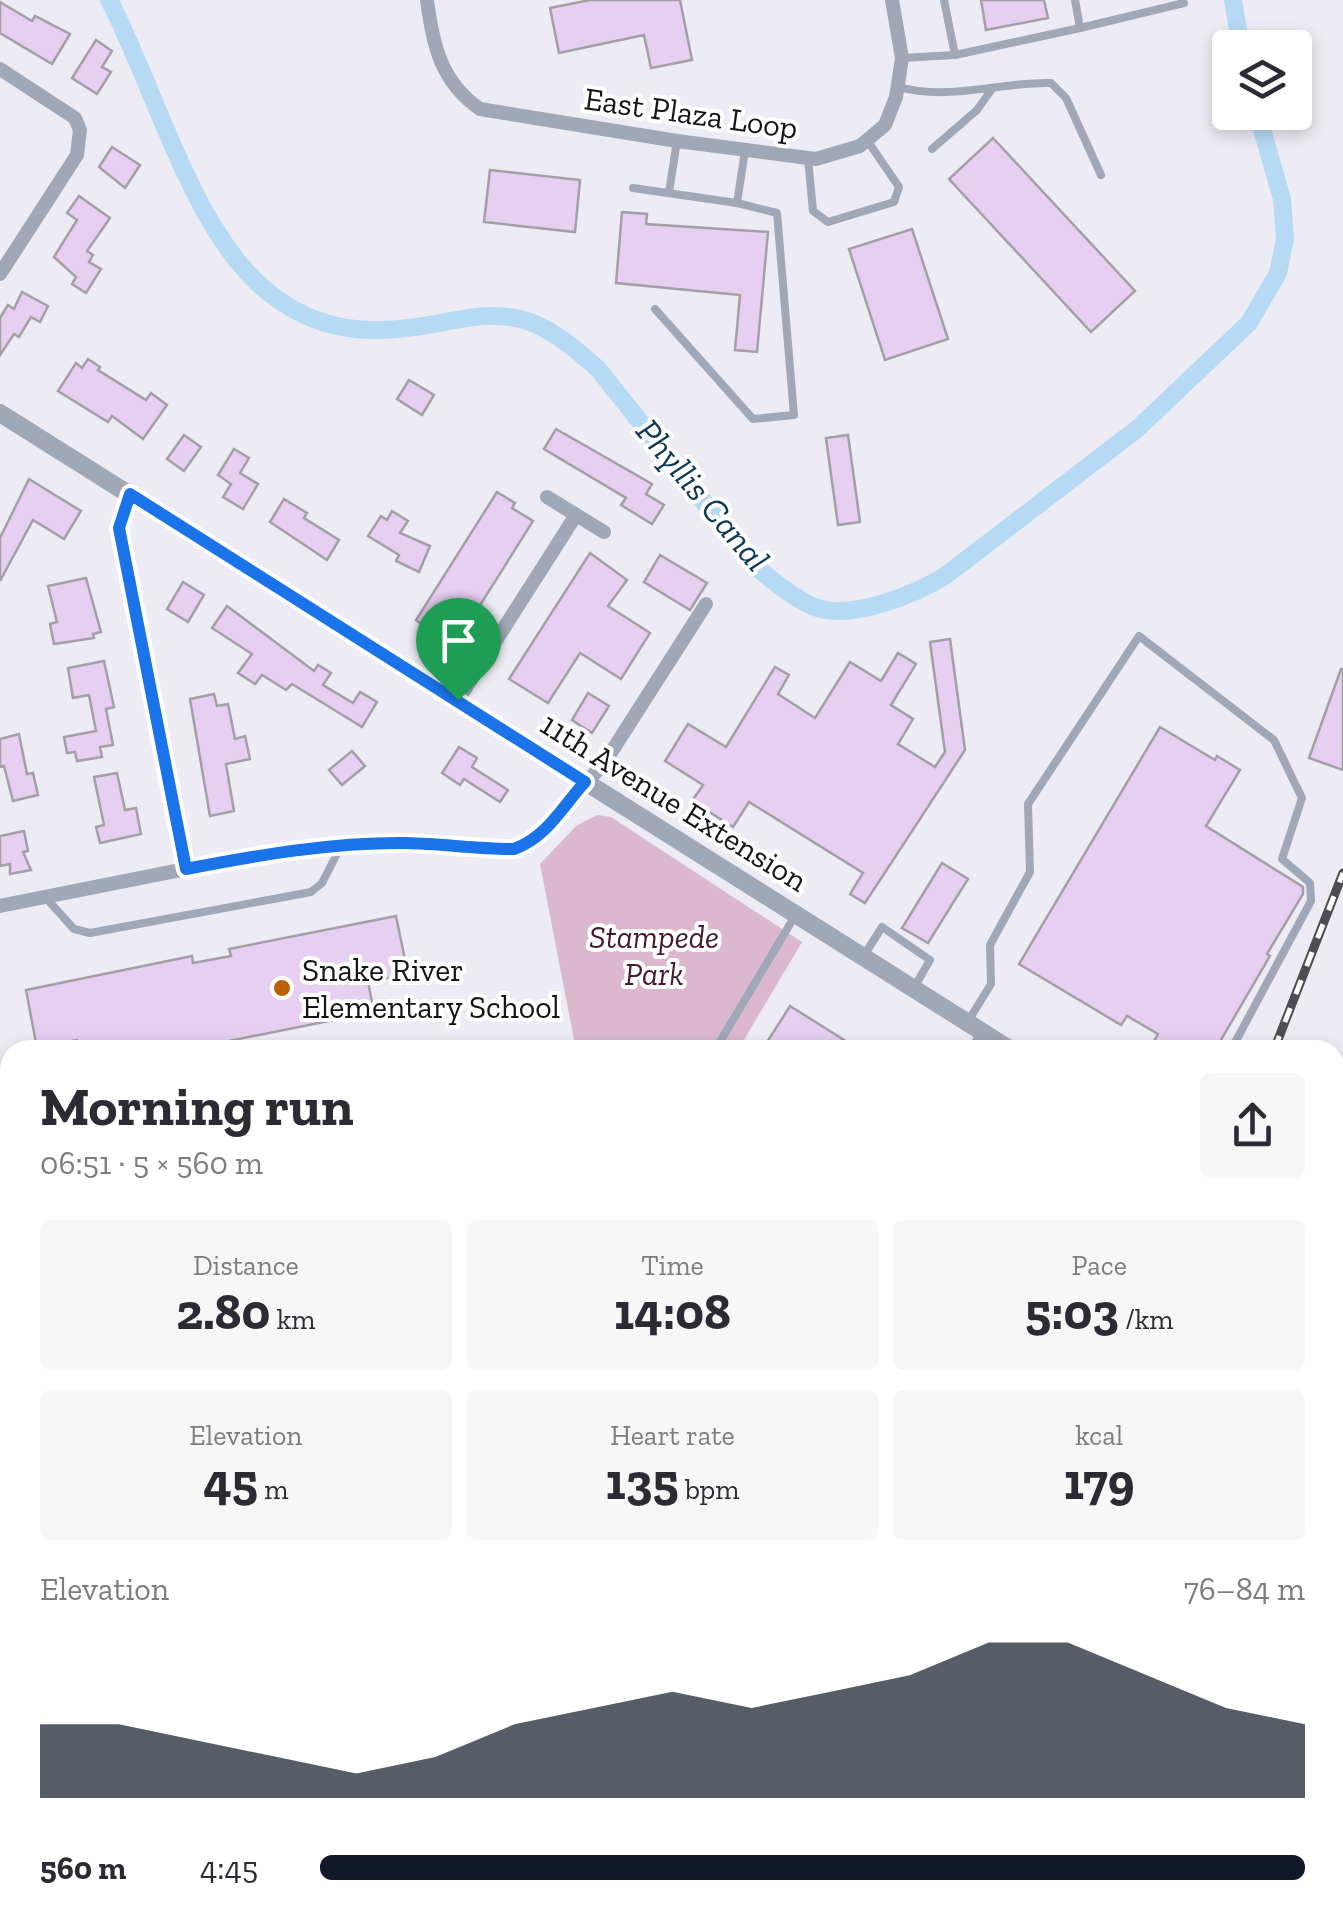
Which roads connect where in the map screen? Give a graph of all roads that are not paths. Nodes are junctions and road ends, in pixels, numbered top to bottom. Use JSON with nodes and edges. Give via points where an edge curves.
{"nodes":[{"id":1,"x":427,"y":0,"type":"edge"},
{"id":2,"x":892,"y":0,"type":"edge"},
{"id":3,"x":944,"y":0,"type":"edge"},
{"id":4,"x":1075,"y":0,"type":"edge"},
{"id":5,"x":1184,"y":3,"type":"dead end"},
{"id":6,"x":1080,"y":28,"type":"junction"},
{"id":7,"x":955,"y":56,"type":"junction"},
{"id":8,"x":902,"y":58,"type":"junction"},
{"id":9,"x":0,"y":70,"type":"edge"},
{"id":10,"x":898,"y":88,"type":"junction"},
{"id":11,"x":992,"y":89,"type":"junction"},
{"id":12,"x":867,"y":140,"type":"junction"},
{"id":13,"x":677,"y":142,"type":"junction"},
{"id":14,"x":932,"y":150,"type":"dead end"},
{"id":15,"x":745,"y":151,"type":"junction"},
{"id":16,"x":808,"y":158,"type":"junction"},
{"id":17,"x":1101,"y":175,"type":"dead end"},
{"id":18,"x":633,"y":188,"type":"dead end"},
{"id":19,"x":669,"y":192,"type":"junction"},
{"id":20,"x":738,"y":203,"type":"junction"},
{"id":21,"x":0,"y":274,"type":"edge"},
{"id":22,"x":655,"y":309,"type":"dead end"},
{"id":23,"x":0,"y":412,"type":"edge"},
{"id":24,"x":130,"y":494,"type":"junction"},
{"id":25,"x":548,"y":497,"type":"dead end"},
{"id":26,"x":576,"y":515,"type":"junction"},
{"id":27,"x":604,"y":532,"type":"dead end"},
{"id":28,"x":706,"y":604,"type":"dead end"},
{"id":29,"x":458,"y":700,"type":"junction"},
{"id":30,"x":585,"y":782,"type":"junction"},
{"id":31,"x":341,"y":846,"type":"junction"},
{"id":32,"x":186,"y":869,"type":"junction"},
{"id":33,"x":45,"y":897,"type":"junction"},
{"id":34,"x":0,"y":906,"type":"edge"},
{"id":35,"x":796,"y":914,"type":"junction"},
{"id":36,"x":863,"y":958,"type":"junction"},
{"id":37,"x":913,"y":989,"type":"junction"},
{"id":38,"x":975,"y":1028,"type":"junction"},
{"id":39,"x":722,"y":1040,"type":"edge"},
{"id":40,"x":972,"y":1040,"type":"edge"},
{"id":41,"x":995,"y":1040,"type":"edge"},
{"id":42,"x":1236,"y":1040,"type":"edge"}],
"edges":[{"from":1,"to":13,"type":"street","name":"East Plaza Loop","via":[[446,77],[480,109]]},
{"from":2,"to":8,"type":"street"},
{"from":3,"to":7,"type":"lane"},
{"from":4,"to":6,"type":"lane"},
{"from":5,"to":6,"type":"lane"},
{"from":6,"to":7,"type":"lane"},
{"from":7,"to":8,"type":"lane"},
{"from":8,"to":10,"type":"street"},
{"from":9,"to":21,"type":"street","via":[[75,118],[80,130],[77,155]]},
{"from":10,"to":11,"type":"lane","via":[[925,94]]},
{"from":10,"to":12,"type":"street","via":[[885,124]]},
{"from":11,"to":14,"type":"lane"},
{"from":11,"to":17,"type":"lane","via":[[1050,82],[1066,98]]},
{"from":12,"to":16,"type":"street","name":"East Plaza Loop"},
{"from":12,"to":16,"type":"lane","via":[[899,187],[894,202],[828,222],[812,211]]},
{"from":13,"to":15,"type":"street","name":"East Plaza Loop"},
{"from":13,"to":19,"type":"lane"},
{"from":15,"to":16,"type":"street","name":"East Plaza Loop"},
{"from":15,"to":20,"type":"lane"},
{"from":18,"to":19,"type":"lane"},
{"from":19,"to":20,"type":"lane"},
{"from":20,"to":22,"type":"lane","via":[[777,214],[794,415],[754,419]]},
{"from":23,"to":24,"type":"street","name":"11th Avenue Extension"},
{"from":24,"to":29,"type":"street","name":"11th Avenue Extension"},
{"from":24,"to":32,"type":"street","via":[[119,528]]},
{"from":25,"to":26,"type":"street"},
{"from":26,"to":27,"type":"street"},
{"from":26,"to":29,"type":"street"},
{"from":28,"to":30,"type":"street","via":[[603,765]]},
{"from":29,"to":30,"type":"street","name":"11th Avenue Extension"},
{"from":30,"to":31,"type":"street","via":[[548,828],[514,849]]},
{"from":30,"to":35,"type":"street","name":"11th Avenue Extension"},
{"from":31,"to":32,"type":"street"},
{"from":31,"to":33,"type":"lane","via":[[310,892],[90,933],[74,929]]},
{"from":32,"to":33,"type":"street"},
{"from":33,"to":34,"type":"street"},
{"from":35,"to":36,"type":"street","name":"11th Avenue Extension"},
{"from":35,"to":39,"type":"lane"},
{"from":36,"to":37,"type":"street","name":"11th Avenue Extension"},
{"from":36,"to":37,"type":"lane","via":[[882,926],[930,960]]},
{"from":37,"to":38,"type":"street","name":"11th Avenue Extension"},
{"from":38,"to":40,"type":"lane"},
{"from":38,"to":41,"type":"street","name":"11th Avenue Extension"},
{"from":38,"to":42,"type":"lane","via":[[990,984],[990,945],[1030,872],[1028,804],[1139,636],[1274,740],[1302,798],[1282,859],[1310,884],[1311,901]]}]}
